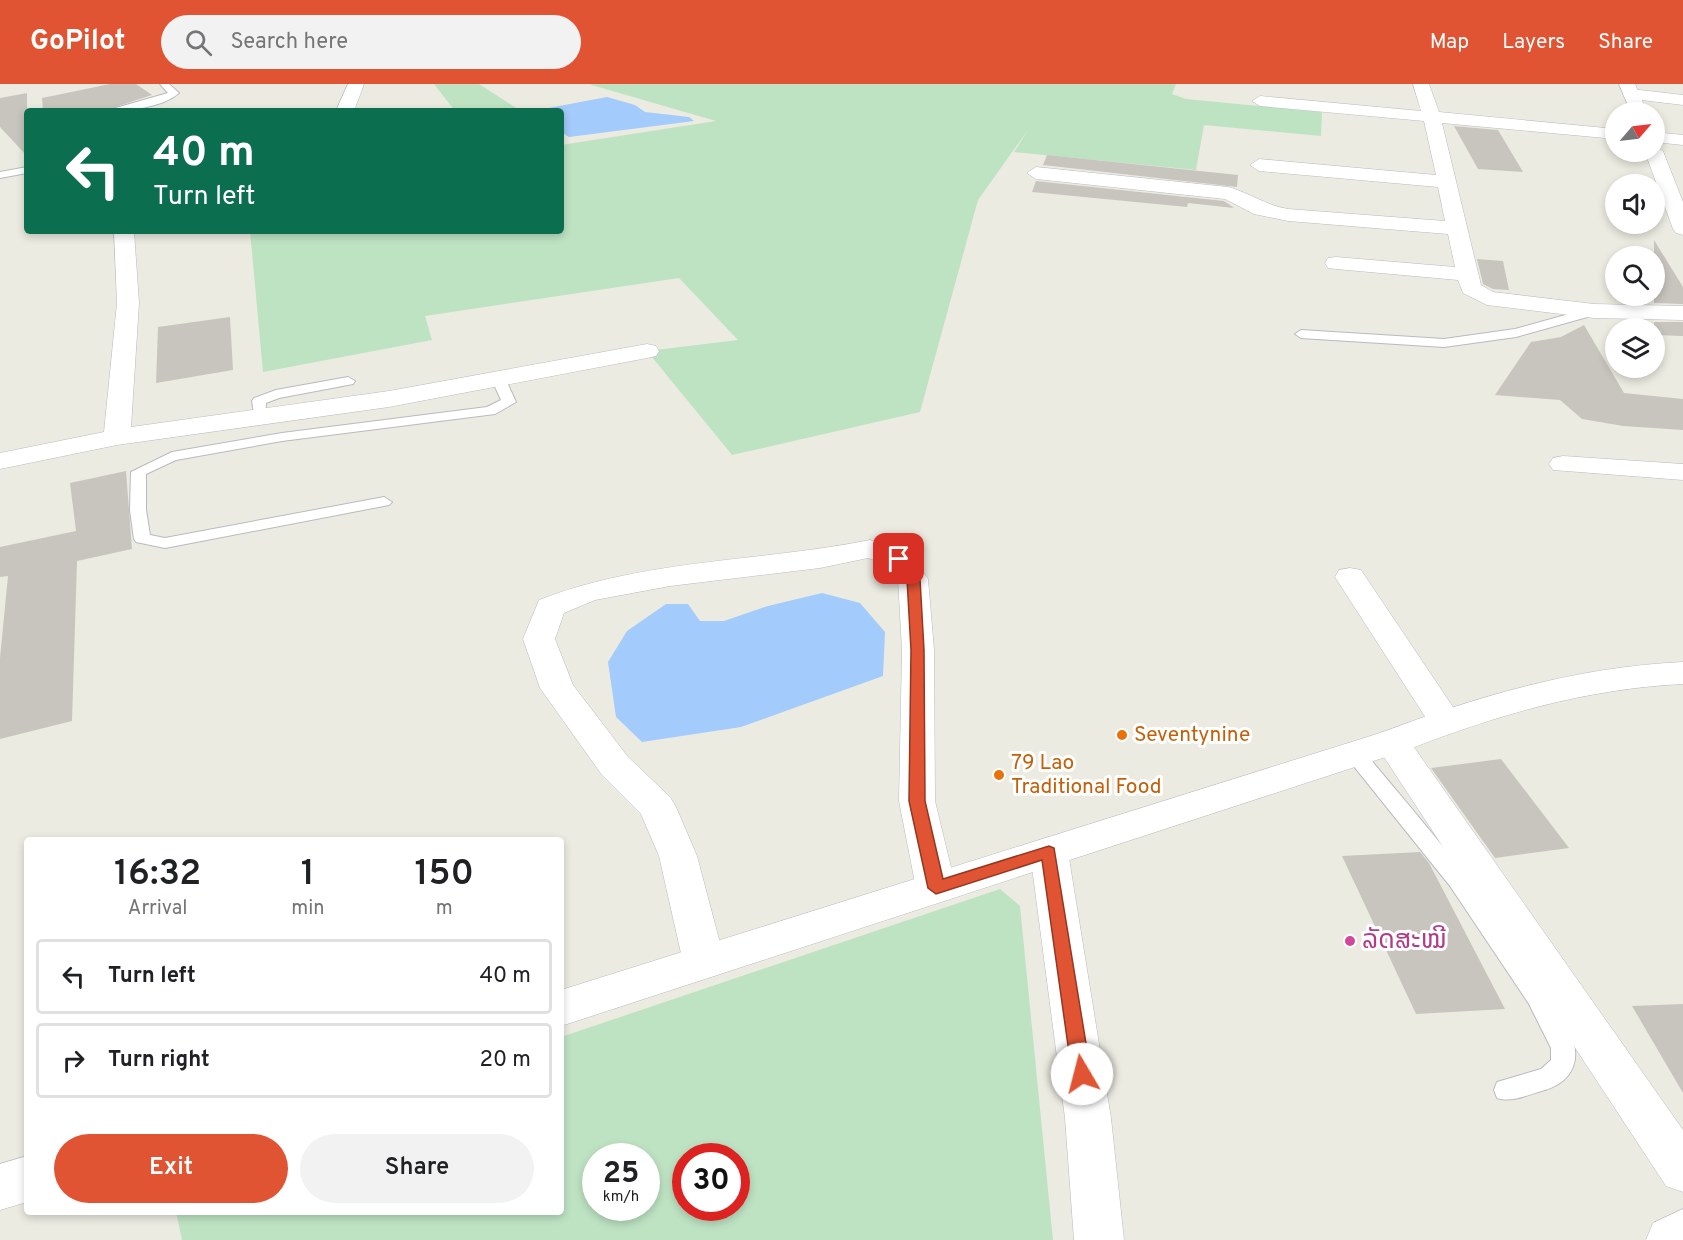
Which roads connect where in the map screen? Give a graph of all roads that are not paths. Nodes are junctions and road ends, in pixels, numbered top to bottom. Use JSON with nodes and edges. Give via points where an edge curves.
{"nodes":[{"id":1,"x":164,"y":84,"type":"edge"},
{"id":2,"x":356,"y":84,"type":"edge"},
{"id":3,"x":1421,"y":84,"type":"edge"},
{"id":4,"x":1629,"y":89,"type":"edge"},
{"id":5,"x":1683,"y":100,"type":"edge"},
{"id":6,"x":1260,"y":101,"type":"dead end"},
{"id":7,"x":123,"y":108,"type":"edge"},
{"id":8,"x":346,"y":108,"type":"edge"},
{"id":9,"x":1432,"y":118,"type":"junction"},
{"id":10,"x":1605,"y":133,"type":"edge"},
{"id":11,"x":1665,"y":138,"type":"edge"},
{"id":12,"x":1683,"y":140,"type":"edge"},
{"id":13,"x":1658,"y":162,"type":"edge"},
{"id":14,"x":1259,"y":165,"type":"dead end"},
{"id":15,"x":24,"y":171,"type":"edge"},
{"id":16,"x":1036,"y":173,"type":"dead end"},
{"id":17,"x":0,"y":176,"type":"edge"},
{"id":18,"x":1445,"y":182,"type":"junction"},
{"id":19,"x":1456,"y":228,"type":"junction"},
{"id":20,"x":1683,"y":229,"type":"edge"},
{"id":21,"x":124,"y":234,"type":"edge"},
{"id":22,"x":1336,"y":263,"type":"dead end"},
{"id":23,"x":1466,"y":274,"type":"junction"},
{"id":24,"x":1594,"y":311,"type":"junction"},
{"id":25,"x":1683,"y":313,"type":"edge"},
{"id":26,"x":1301,"y":334,"type":"dead end"},
{"id":27,"x":647,"y":351,"type":"dead end"},
{"id":28,"x":498,"y":378,"type":"junction"},
{"id":29,"x":348,"y":381,"type":"dead end"},
{"id":30,"x":260,"y":416,"type":"junction"},
{"id":31,"x":117,"y":437,"type":"junction"},
{"id":32,"x":0,"y":461,"type":"edge"},
{"id":33,"x":1563,"y":464,"type":"dead end"},
{"id":34,"x":1683,"y":472,"type":"edge"},
{"id":35,"x":384,"y":502,"type":"dead end"},
{"id":36,"x":1350,"y":577,"type":"dead end"},
{"id":37,"x":1683,"y":673,"type":"edge"},
{"id":38,"x":1445,"y":721,"type":"junction"},
{"id":39,"x":1373,"y":748,"type":"junction"},
{"id":40,"x":1049,"y":852,"type":"junction"},
{"id":41,"x":936,"y":888,"type":"junction"},
{"id":42,"x":704,"y":963,"type":"junction"},
{"id":43,"x":564,"y":1007,"type":"edge"},
{"id":44,"x":1506,"y":1090,"type":"dead end"},
{"id":45,"x":1683,"y":1170,"type":"edge"},
{"id":46,"x":24,"y":1180,"type":"edge"},
{"id":47,"x":0,"y":1188,"type":"edge"},
{"id":48,"x":1683,"y":1233,"type":"edge"},
{"id":49,"x":1099,"y":1240,"type":"edge"},
{"id":50,"x":1671,"y":1240,"type":"edge"}],
"edges":[{"from":1,"to":7,"type":"lane","via":[[174,93]]},
{"from":2,"to":8,"type":"street"},
{"from":3,"to":9,"type":"street"},
{"from":4,"to":5,"type":"street"},
{"from":6,"to":9,"type":"street"},
{"from":9,"to":10,"type":"street"},
{"from":9,"to":18,"type":"street"},
{"from":11,"to":12,"type":"street"},
{"from":13,"to":20,"type":"street"},
{"from":14,"to":18,"type":"street"},
{"from":15,"to":17,"type":"lane"},
{"from":16,"to":19,"type":"street","via":[[1228,193],[1261,210],[1288,215]]},
{"from":18,"to":19,"type":"street"},
{"from":19,"to":23,"type":"street"},
{"from":21,"to":31,"type":"street","via":[[128,303]]},
{"from":22,"to":23,"type":"street"},
{"from":23,"to":24,"type":"street","via":[[1471,288],[1487,298]]},
{"from":24,"to":25,"type":"street"},
{"from":24,"to":26,"type":"lane","via":[[1516,333],[1444,343]]},
{"from":27,"to":28,"type":"street"},
{"from":28,"to":30,"type":"street","via":[[389,399]]},
{"from":28,"to":35,"type":"lane","via":[[509,402],[490,411],[249,442],[172,456],[139,472],[142,539],[165,543]]},
{"from":29,"to":30,"type":"lane","via":[[267,397],[259,401]]},
{"from":30,"to":31,"type":"street"},
{"from":31,"to":32,"type":"street"},
{"from":33,"to":34,"type":"street"},
{"from":36,"to":38,"type":"street"},
{"from":37,"to":38,"type":"street","via":[[1623,677],[1552,690]]},
{"from":38,"to":39,"type":"street"},
{"from":39,"to":40,"type":"street"},
{"from":39,"to":44,"type":"lane","via":[[1537,997],[1563,1048],[1563,1065],[1548,1078]]},
{"from":39,"to":45,"type":"street"},
{"from":40,"to":41,"type":"street"},
{"from":40,"to":49,"type":"street","via":[[1088,1118]]},
{"from":41,"to":42,"type":"street"},
{"from":41,"to":42,"type":"street","via":[[917,801],[918,650],[913,579],[899,559],[870,549],[588,591],[550,607],[539,639],[557,688],[615,766],[657,807],[678,856]]},
{"from":42,"to":43,"type":"street"},
{"from":46,"to":47,"type":"street"},
{"from":48,"to":50,"type":"street"}]}
